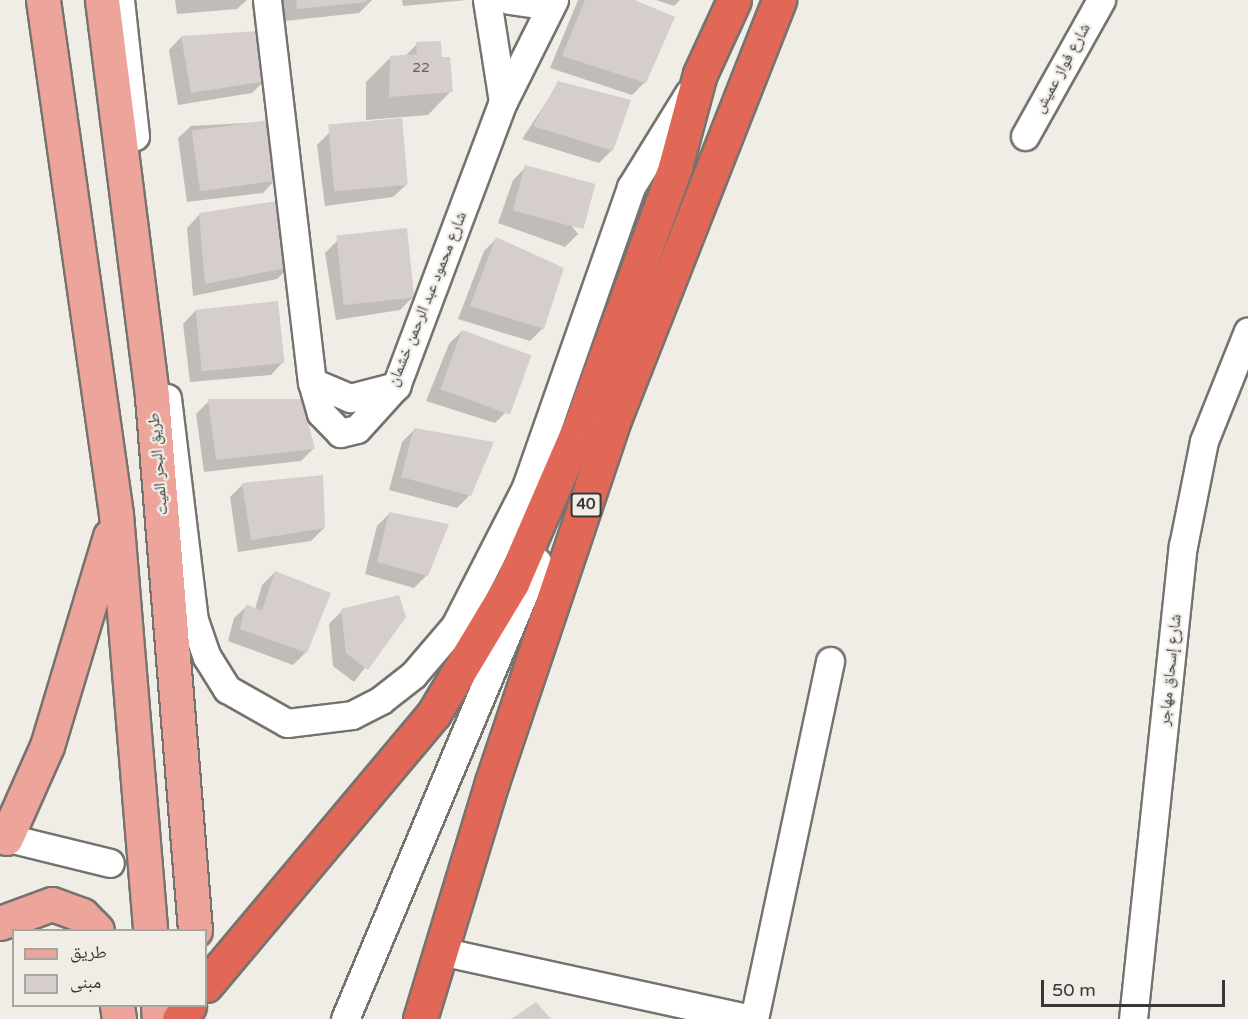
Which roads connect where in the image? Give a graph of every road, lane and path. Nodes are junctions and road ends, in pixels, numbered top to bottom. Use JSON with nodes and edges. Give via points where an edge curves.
{"nodes":[{"id":1,"x":43,"y":0,"type":"edge"},
{"id":2,"x":102,"y":0,"type":"edge"},
{"id":3,"x":120,"y":0,"type":"edge"},
{"id":4,"x":267,"y":0,"type":"edge"},
{"id":5,"x":487,"y":0,"type":"edge"},
{"id":6,"x":509,"y":0,"type":"edge"},
{"id":7,"x":734,"y":0,"type":"edge"},
{"id":8,"x":779,"y":0,"type":"edge"},
{"id":9,"x":1101,"y":0,"type":"edge"},
{"id":10,"x":553,"y":3,"type":"edge"},
{"id":11,"x":700,"y":74,"type":"junction"},
{"id":12,"x":503,"y":102,"type":"junction"},
{"id":13,"x":1025,"y":136,"type":"dead end"},
{"id":14,"x":1248,"y":331,"type":"edge"},
{"id":15,"x":1237,"y":378,"type":"edge"},
{"id":16,"x":312,"y":382,"type":"junction"},
{"id":17,"x":396,"y":386,"type":"junction"},
{"id":18,"x":561,"y":471,"type":"junction"},
{"id":19,"x":116,"y":514,"type":"junction"},
{"id":20,"x":830,"y":661,"type":"dead end"},
{"id":21,"x":2,"y":843,"type":"edge"},
{"id":22,"x":125,"y":860,"type":"junction"},
{"id":23,"x":192,"y":897,"type":"junction"},
{"id":24,"x":0,"y":923,"type":"edge"},
{"id":25,"x":96,"y":929,"type":"edge"},
{"id":26,"x":150,"y":929,"type":"edge"},
{"id":27,"x":195,"y":929,"type":"edge"},
{"id":28,"x":440,"y":951,"type":"junction"},
{"id":29,"x":207,"y":984,"type":"edge"},
{"id":30,"x":345,"y":1019,"type":"edge"},
{"id":31,"x":420,"y":1019,"type":"edge"},
{"id":32,"x":753,"y":1019,"type":"edge"},
{"id":33,"x":1133,"y":1019,"type":"edge"}],
"edges":[{"from":1,"to":19,"type":"main road"},
{"from":2,"to":23,"type":"main road","name":"طريق البحر الميت","via":[[152,397]]},
{"from":3,"to":11,"type":"street","via":[[194,620],[207,657],[227,689],[287,723],[352,715],[381,700],[413,675],[455,626],[526,487],[631,187]]},
{"from":4,"to":16,"type":"street","name":"شارع محمود عبد الرحمن خشمان"},
{"from":5,"to":12,"type":"street"},
{"from":6,"to":10,"type":"street"},
{"from":7,"to":11,"type":"highway","number":"40"},
{"from":8,"to":28,"type":"highway","number":"40","via":[[615,417]]},
{"from":9,"to":13,"type":"street","name":"شارع فواز عميش"},
{"from":10,"to":12,"type":"street","name":"شارع محمود عبد الرحمن خشمان"},
{"from":11,"to":18,"type":"highway","number":"40","via":[[675,167]]},
{"from":12,"to":17,"type":"street","name":"شارع محمود عبد الرحمن خشمان"},
{"from":14,"to":15,"type":"street","name":"شارع إسحاق مهاجر"},
{"from":15,"to":33,"type":"street","name":"شارع إسحاق مهاجر","via":[[1204,441],[1183,546]]},
{"from":16,"to":17,"type":"street","via":[[350,398]]},
{"from":16,"to":17,"type":"street","name":"شارع محمود عبد الرحمن خشمان","via":[[321,413],[340,433],[357,429]]},
{"from":18,"to":29,"type":"highway","number":"40","via":[[512,583],[440,703]]},
{"from":18,"to":30,"type":"street","via":[[544,543],[494,674],[387,911]]},
{"from":19,"to":21,"type":"main road","via":[[47,746]]},
{"from":19,"to":22,"type":"main road"},
{"from":20,"to":32,"type":"street"},
{"from":21,"to":22,"type":"street"},
{"from":22,"to":23,"type":"main road"},
{"from":22,"to":26,"type":"main road"},
{"from":23,"to":27,"type":"main road","name":"طريق البحر الميت"},
{"from":24,"to":25,"type":"main road","via":[[52,904],[82,915]]},
{"from":28,"to":31,"type":"highway","number":"40"},
{"from":28,"to":32,"type":"street"}]}
